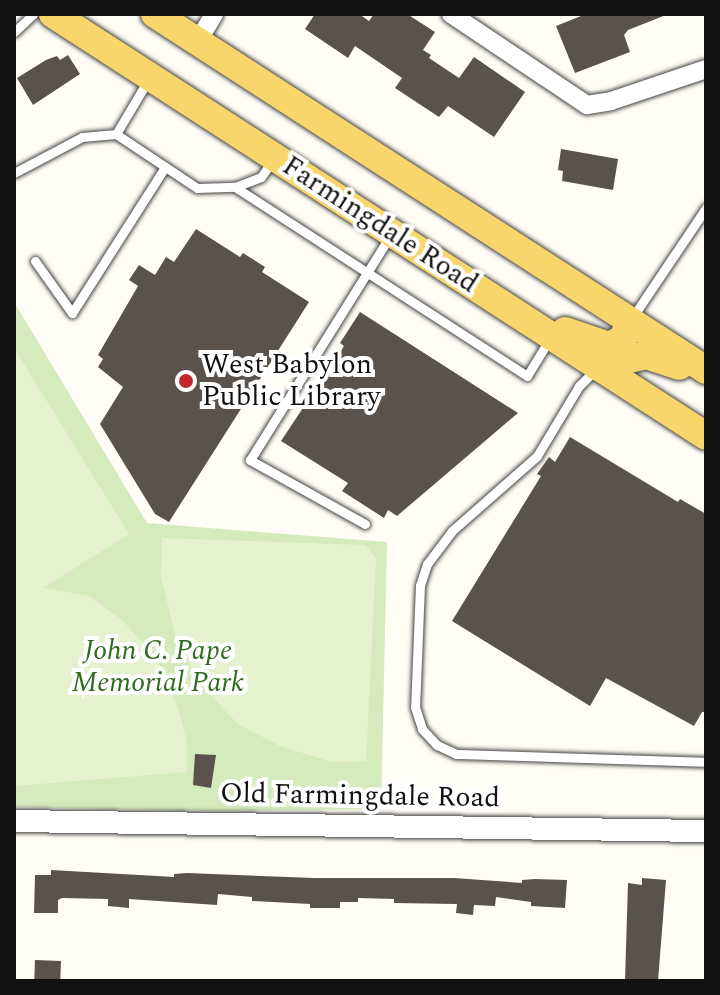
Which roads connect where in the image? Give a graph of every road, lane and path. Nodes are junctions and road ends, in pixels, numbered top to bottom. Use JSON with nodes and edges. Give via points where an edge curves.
{"nodes":[{"id":1,"x":33,"y":14,"type":"edge"},
{"id":2,"x":53,"y":14,"type":"edge"},
{"id":3,"x":214,"y":14,"type":"edge"},
{"id":4,"x":451,"y":14,"type":"edge"},
{"id":5,"x":169,"y":18,"type":"edge"},
{"id":6,"x":14,"y":32,"type":"edge"},
{"id":7,"x":198,"y":41,"type":"junction"},
{"id":8,"x":706,"y":69,"type":"edge"},
{"id":9,"x":150,"y":77,"type":"junction"},
{"id":10,"x":116,"y":134,"type":"junction"},
{"id":11,"x":275,"y":157,"type":"junction"},
{"id":12,"x":165,"y":167,"type":"junction"},
{"id":13,"x":14,"y":173,"type":"edge"},
{"id":14,"x":235,"y":187,"type":"junction"},
{"id":15,"x":706,"y":208,"type":"edge"},
{"id":16,"x":392,"y":233,"type":"junction"},
{"id":17,"x":35,"y":261,"type":"dead end"},
{"id":18,"x":368,"y":271,"type":"junction"},
{"id":19,"x":505,"y":306,"type":"junction"},
{"id":20,"x":630,"y":321,"type":"junction"},
{"id":21,"x":552,"y":336,"type":"junction"},
{"id":22,"x":598,"y":367,"type":"junction"},
{"id":23,"x":706,"y":370,"type":"edge"},
{"id":24,"x":706,"y":376,"type":"edge"},
{"id":25,"x":706,"y":436,"type":"edge"},
{"id":26,"x":365,"y":524,"type":"dead end"},
{"id":27,"x":706,"y":762,"type":"edge"},
{"id":28,"x":14,"y":821,"type":"edge"},
{"id":29,"x":706,"y":831,"type":"edge"}],
"edges":[{"from":1,"to":6,"type":"lane"},
{"from":2,"to":9,"type":"main road","name":"Farmingdale Road"},
{"from":3,"to":7,"type":"street"},
{"from":4,"to":8,"type":"street","via":[[587,105]]},
{"from":5,"to":7,"type":"main road","name":"Farmingdale Road"},
{"from":7,"to":20,"type":"main road","name":"Farmingdale Road"},
{"from":9,"to":10,"type":"lane"},
{"from":9,"to":11,"type":"main road","name":"Farmingdale Road"},
{"from":10,"to":12,"type":"lane"},
{"from":10,"to":13,"type":"lane","via":[[82,137]]},
{"from":11,"to":14,"type":"lane","via":[[261,177]]},
{"from":11,"to":16,"type":"main road","name":"Farmingdale Road"},
{"from":12,"to":14,"type":"lane","via":[[197,188]]},
{"from":12,"to":17,"type":"lane","via":[[72,313]]},
{"from":14,"to":18,"type":"lane"},
{"from":15,"to":20,"type":"lane"},
{"from":16,"to":18,"type":"lane"},
{"from":16,"to":19,"type":"main road","name":"Farmingdale Road"},
{"from":18,"to":21,"type":"lane","via":[[527,376]]},
{"from":18,"to":26,"type":"lane","via":[[250,460]]},
{"from":19,"to":20,"type":"main road","via":[[600,345],[617,344]]},
{"from":19,"to":21,"type":"main road","name":"Farmingdale Road"},
{"from":20,"to":23,"type":"main road","name":"Farmingdale Road"},
{"from":21,"to":22,"type":"main road","name":"Farmingdale Road"},
{"from":22,"to":24,"type":"main road","via":[[646,355]]},
{"from":22,"to":25,"type":"main road","name":"Farmingdale Road"},
{"from":22,"to":27,"type":"lane","via":[[579,386],[537,456],[452,531],[427,564],[420,585],[415,707],[422,729],[437,745],[456,754]]},
{"from":28,"to":29,"type":"street","name":"Old Farmingdale Road"}]}
